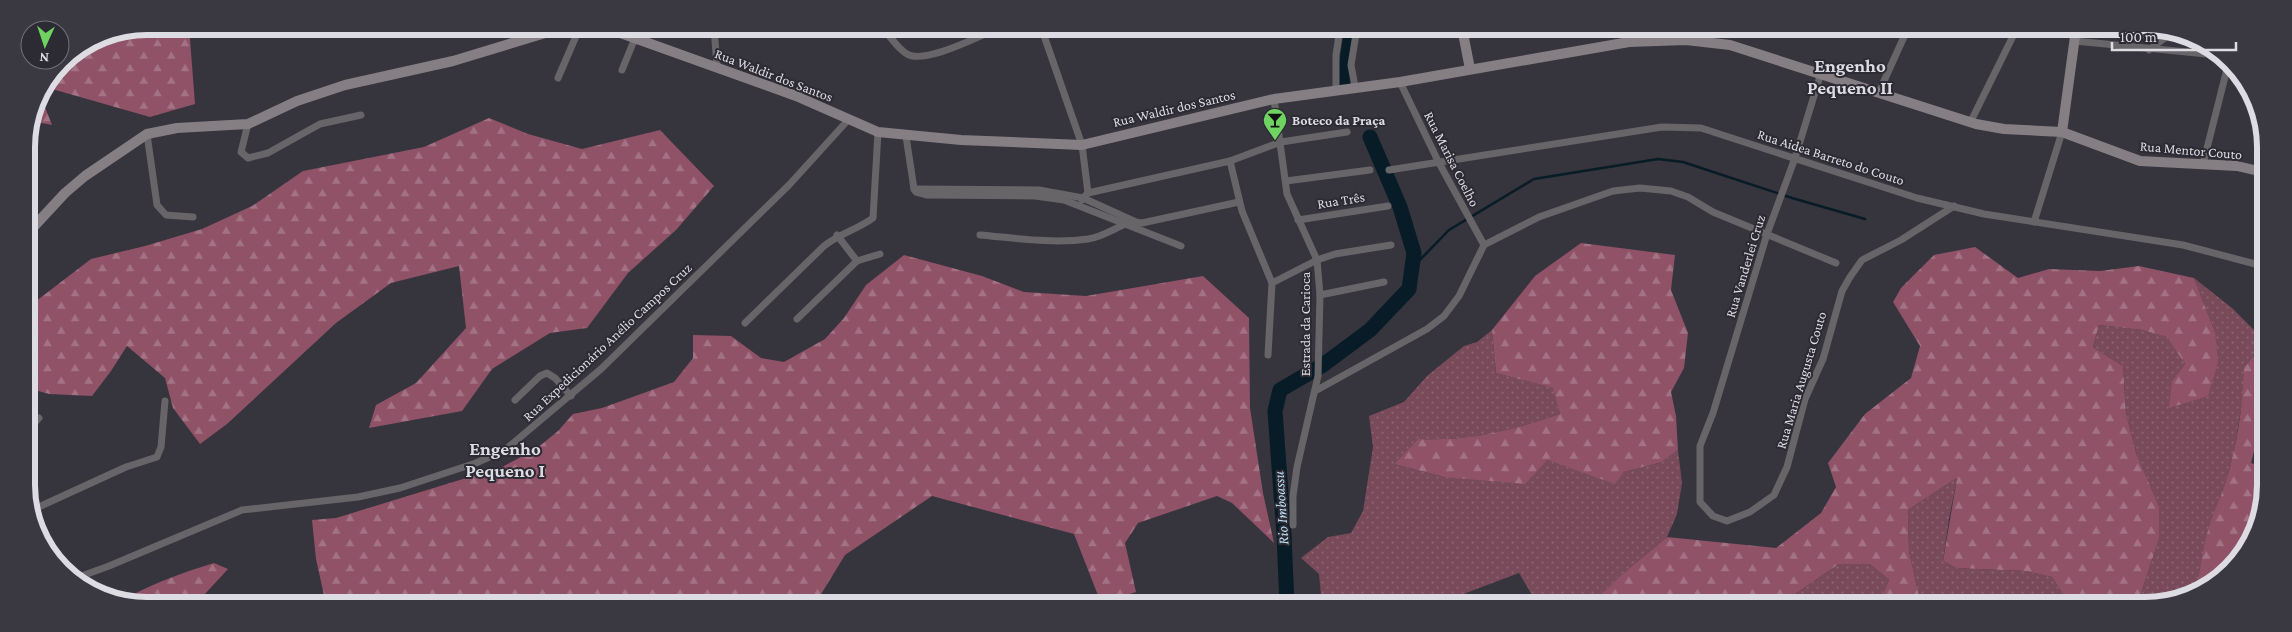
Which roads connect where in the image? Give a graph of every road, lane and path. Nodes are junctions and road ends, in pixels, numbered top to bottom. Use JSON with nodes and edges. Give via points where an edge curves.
{"nodes":[{"id":1,"x":539,"y":35,"type":"edge"},
{"id":2,"x":577,"y":35,"type":"edge"},
{"id":3,"x":624,"y":35,"type":"edge"},
{"id":4,"x":715,"y":35,"type":"edge"},
{"id":5,"x":889,"y":35,"type":"edge"},
{"id":6,"x":981,"y":35,"type":"edge"},
{"id":7,"x":1044,"y":35,"type":"edge"},
{"id":8,"x":1339,"y":35,"type":"edge"},
{"id":9,"x":1356,"y":35,"type":"edge"},
{"id":10,"x":1463,"y":35,"type":"edge"},
{"id":11,"x":1671,"y":35,"type":"edge"},
{"id":12,"x":1905,"y":35,"type":"edge"},
{"id":13,"x":2014,"y":35,"type":"edge"},
{"id":14,"x":2075,"y":35,"type":"edge"},
{"id":15,"x":2166,"y":37,"type":"edge"},
{"id":16,"x":635,"y":38,"type":"junction"},
{"id":17,"x":1671,"y":40,"type":"junction"},
{"id":18,"x":2075,"y":41,"type":"junction"},
{"id":19,"x":2149,"y":50,"type":"junction"},
{"id":20,"x":2207,"y":54,"type":"edge"},
{"id":21,"x":1772,"y":59,"type":"joint"},
{"id":22,"x":717,"y":66,"type":"junction"},
{"id":23,"x":622,"y":70,"type":"dead end"},
{"id":24,"x":1470,"y":70,"type":"junction"},
{"id":25,"x":2227,"y":72,"type":"edge"},
{"id":26,"x":1821,"y":73,"type":"junction"},
{"id":27,"x":558,"y":78,"type":"dead end"},
{"id":28,"x":1400,"y":82,"type":"junction"},
{"id":29,"x":1354,"y":87,"type":"junction"},
{"id":30,"x":1336,"y":90,"type":"junction"},
{"id":31,"x":1879,"y":92,"type":"junction"},
{"id":32,"x":1274,"y":99,"type":"junction"},
{"id":33,"x":360,"y":115,"type":"dead end"},
{"id":34,"x":849,"y":119,"type":"junction"},
{"id":35,"x":1970,"y":122,"type":"junction"},
{"id":36,"x":248,"y":124,"type":"junction"},
{"id":37,"x":878,"y":132,"type":"junction"},
{"id":38,"x":1347,"y":132,"type":"dead end"},
{"id":39,"x":2062,"y":132,"type":"junction"},
{"id":40,"x":147,"y":134,"type":"junction"},
{"id":41,"x":906,"y":136,"type":"junction"},
{"id":42,"x":1282,"y":142,"type":"junction"},
{"id":43,"x":1082,"y":145,"type":"junction"},
{"id":44,"x":1795,"y":158,"type":"junction"},
{"id":45,"x":1230,"y":161,"type":"junction"},
{"id":46,"x":1438,"y":161,"type":"junction"},
{"id":47,"x":2203,"y":164,"type":"junction"},
{"id":48,"x":1370,"y":170,"type":"dead end"},
{"id":49,"x":1389,"y":170,"type":"dead end"},
{"id":50,"x":2257,"y":170,"type":"edge"},
{"id":51,"x":1286,"y":180,"type":"junction"},
{"id":52,"x":915,"y":190,"type":"junction"},
{"id":53,"x":1085,"y":195,"type":"junction"},
{"id":54,"x":1239,"y":202,"type":"junction"},
{"id":55,"x":1080,"y":206,"type":"junction"},
{"id":56,"x":1388,"y":206,"type":"dead end"},
{"id":57,"x":1954,"y":206,"type":"junction"},
{"id":58,"x":193,"y":217,"type":"dead end"},
{"id":59,"x":1298,"y":220,"type":"junction"},
{"id":60,"x":2034,"y":222,"type":"junction"},
{"id":61,"x":1123,"y":225,"type":"junction"},
{"id":62,"x":35,"y":226,"type":"edge"},
{"id":63,"x":1767,"y":234,"type":"junction"},
{"id":64,"x":838,"y":235,"type":"junction"},
{"id":65,"x":980,"y":235,"type":"dead end"},
{"id":66,"x":1391,"y":245,"type":"dead end"},
{"id":67,"x":1484,"y":245,"type":"junction"},
{"id":68,"x":1181,"y":246,"type":"dead end"},
{"id":69,"x":880,"y":254,"type":"dead end"},
{"id":70,"x":1317,"y":260,"type":"junction"},
{"id":71,"x":856,"y":261,"type":"junction"},
{"id":72,"x":1836,"y":263,"type":"dead end"},
{"id":73,"x":2257,"y":264,"type":"edge"},
{"id":74,"x":1272,"y":282,"type":"junction"},
{"id":75,"x":1384,"y":282,"type":"dead end"},
{"id":76,"x":1320,"y":294,"type":"junction"},
{"id":77,"x":797,"y":319,"type":"dead end"},
{"id":78,"x":745,"y":323,"type":"dead end"},
{"id":79,"x":1268,"y":356,"type":"dead end"},
{"id":80,"x":1317,"y":390,"type":"junction"},
{"id":81,"x":571,"y":396,"type":"junction"},
{"id":82,"x":515,"y":400,"type":"dead end"},
{"id":83,"x":165,"y":401,"type":"dead end"},
{"id":84,"x":38,"y":418,"type":"dead end"},
{"id":85,"x":35,"y":422,"type":"edge"},
{"id":86,"x":1699,"y":467,"type":"joint"},
{"id":87,"x":37,"y":508,"type":"edge"},
{"id":88,"x":1293,"y":525,"type":"dead end"},
{"id":89,"x":82,"y":576,"type":"edge"}],
"edges":[{"from":1,"to":36,"type":"street","via":[[453,61],[345,85],[297,101]]},
{"from":2,"to":27,"type":"street"},
{"from":3,"to":16,"type":"street","name":"Rua Waldir dos Santos"},
{"from":4,"to":22,"type":"street"},
{"from":5,"to":6,"type":"street","via":[[902,51],[918,58]]},
{"from":7,"to":43,"type":"street"},
{"from":8,"to":30,"type":"street"},
{"from":9,"to":29,"type":"street","via":[[1351,65]]},
{"from":10,"to":24,"type":"street"},
{"from":11,"to":17,"type":"street"},
{"from":12,"to":31,"type":"street"},
{"from":13,"to":35,"type":"street"},
{"from":14,"to":18,"type":"street"},
{"from":15,"to":19,"type":"street"},
{"from":16,"to":22,"type":"street","name":"Rua Waldir dos Santos"},
{"from":16,"to":23,"type":"street"},
{"from":17,"to":21,"type":"street","name":"Rua Waldir dos Santos","via":[[1730,45]]},
{"from":17,"to":24,"type":"street","name":"Rua Waldir dos Santos","via":[[1629,42]]},
{"from":18,"to":19,"type":"street"},
{"from":18,"to":39,"type":"street"},
{"from":19,"to":20,"type":"street"},
{"from":21,"to":26,"type":"street","name":"Rua Mentor Couto"},
{"from":22,"to":34,"type":"street","name":"Rua Waldir dos Santos"},
{"from":24,"to":28,"type":"street","name":"Rua Waldir dos Santos"},
{"from":25,"to":47,"type":"street"},
{"from":26,"to":31,"type":"street","name":"Rua Mentor Couto"},
{"from":26,"to":44,"type":"street","name":"Rua Vanderlei Cruz"},
{"from":28,"to":29,"type":"street","name":"Rua Waldir dos Santos"},
{"from":28,"to":46,"type":"street","name":"Rua Marisa Coelho"},
{"from":29,"to":30,"type":"street","name":"Rua Waldir dos Santos"},
{"from":30,"to":32,"type":"street","name":"Rua Waldir dos Santos"},
{"from":31,"to":35,"type":"street","name":"Rua Mentor Couto"},
{"from":32,"to":42,"type":"street","name":"Estrada da Carioca"},
{"from":32,"to":43,"type":"street","name":"Rua Waldir dos Santos"},
{"from":33,"to":36,"type":"street","via":[[320,124],[268,153],[248,158],[241,152]]},
{"from":34,"to":37,"type":"street","name":"Rua Waldir dos Santos"},
{"from":34,"to":81,"type":"street","name":"Rua Expedicionário Anélio Campos Cruz","via":[[789,186]]},
{"from":35,"to":39,"type":"street","name":"Rua Mentor Couto","via":[[2004,129]]},
{"from":36,"to":40,"type":"street","via":[[177,128]]},
{"from":37,"to":41,"type":"street","name":"Rua Waldir dos Santos"},
{"from":37,"to":64,"type":"street","via":[[873,218]]},
{"from":38,"to":42,"type":"street"},
{"from":39,"to":47,"type":"street","name":"Rua Mentor Couto","via":[[2140,161]]},
{"from":39,"to":60,"type":"street"},
{"from":40,"to":58,"type":"street","via":[[157,205],[166,215]]},
{"from":40,"to":62,"type":"street","via":[[85,176]]},
{"from":41,"to":43,"type":"street","name":"Rua Waldir dos Santos"},
{"from":41,"to":52,"type":"street"},
{"from":42,"to":45,"type":"street"},
{"from":42,"to":51,"type":"street","name":"Estrada da Carioca"},
{"from":43,"to":53,"type":"street"},
{"from":44,"to":46,"type":"street","name":"Rua Aidea Barreto do Couto","via":[[1710,130],[1682,126]]},
{"from":44,"to":57,"type":"street","name":"Rua Aidea Barreto do Couto","via":[[1917,198]]},
{"from":44,"to":63,"type":"street","name":"Rua Vanderlei Cruz"},
{"from":45,"to":53,"type":"street"},
{"from":45,"to":54,"type":"street"},
{"from":46,"to":49,"type":"street","name":"Rua Aidea Barreto do Couto"},
{"from":46,"to":67,"type":"street","name":"Rua Marisa Coelho"},
{"from":47,"to":50,"type":"street","name":"Rua Mentor Couto"},
{"from":48,"to":51,"type":"street"},
{"from":51,"to":59,"type":"street","name":"Estrada da Carioca","via":[[1287,194]]},
{"from":52,"to":53,"type":"street","via":[[1039,190]]},
{"from":52,"to":55,"type":"street","via":[[927,195],[1051,198]]},
{"from":53,"to":54,"type":"street","via":[[1142,223]]},
{"from":53,"to":55,"type":"street"},
{"from":54,"to":74,"type":"street"},
{"from":55,"to":61,"type":"street"},
{"from":56,"to":59,"type":"street","name":"Rua Três"},
{"from":57,"to":60,"type":"street","name":"Rua Aidea Barreto do Couto"},
{"from":57,"to":86,"type":"street","name":"Rua Maria Augusta Couto","via":[[1862,260],[1850,277],[1842,291],[1822,359],[1805,399],[1788,467],[1774,495],[1738,518],[1727,521],[1713,516],[1700,502]]},
{"from":59,"to":70,"type":"street","name":"Estrada da Carioca"},
{"from":60,"to":73,"type":"street","name":"Rua Aidea Barreto do Couto","via":[[2183,245]]},
{"from":61,"to":65,"type":"street","via":[[1088,239]]},
{"from":61,"to":68,"type":"street"},
{"from":63,"to":67,"type":"street","via":[[1679,194],[1640,188],[1586,199],[1539,217]]},
{"from":63,"to":72,"type":"street"},
{"from":63,"to":86,"type":"street","name":"Rua Vanderlei Cruz","via":[[1700,446]]},
{"from":64,"to":71,"type":"street"},
{"from":64,"to":78,"type":"street"},
{"from":66,"to":70,"type":"street"},
{"from":67,"to":80,"type":"street","via":[[1459,296],[1444,316],[1427,329]]},
{"from":69,"to":71,"type":"street"},
{"from":70,"to":74,"type":"street"},
{"from":70,"to":76,"type":"street","name":"Estrada da Carioca"},
{"from":71,"to":77,"type":"street"},
{"from":74,"to":79,"type":"street"},
{"from":75,"to":76,"type":"street"},
{"from":76,"to":80,"type":"street","name":"Estrada da Carioca"},
{"from":80,"to":88,"type":"street","name":"Estrada da Carioca","via":[[1297,467]]},
{"from":81,"to":82,"type":"street","via":[[548,373],[540,376]]},
{"from":81,"to":89,"type":"street","name":"Rua Expedicionário Anélio Campos Cruz","via":[[505,450],[476,463],[400,488],[358,497],[242,510]]},
{"from":83,"to":87,"type":"street","via":[[161,447],[157,457],[126,467]]},
{"from":84,"to":85,"type":"street"}]}
